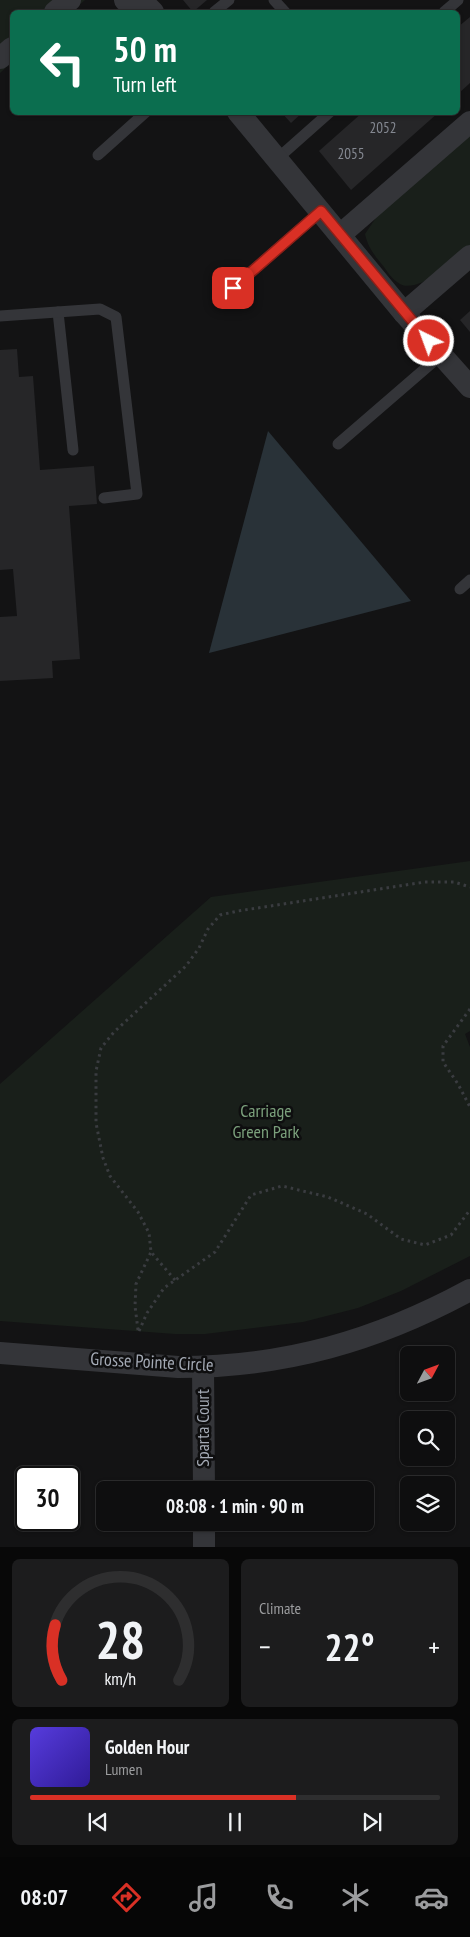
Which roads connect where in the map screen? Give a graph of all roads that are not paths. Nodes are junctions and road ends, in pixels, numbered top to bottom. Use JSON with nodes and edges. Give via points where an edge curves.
{"nodes":[{"id":1,"x":70,"y":0,"type":"edge"},
{"id":2,"x":125,"y":0,"type":"edge"},
{"id":3,"x":229,"y":0,"type":"edge"},
{"id":4,"x":274,"y":0,"type":"edge"},
{"id":5,"x":458,"y":0,"type":"edge"},
{"id":6,"x":445,"y":7,"type":"edge"},
{"id":7,"x":58,"y":10,"type":"edge"},
{"id":8,"x":151,"y":10,"type":"edge"},
{"id":9,"x":216,"y":10,"type":"edge"},
{"id":10,"x":283,"y":10,"type":"edge"},
{"id":11,"x":10,"y":50,"type":"edge"},
{"id":12,"x":0,"y":58,"type":"edge"},
{"id":13,"x":143,"y":115,"type":"edge"},
{"id":14,"x":240,"y":115,"type":"edge"},
{"id":15,"x":327,"y":115,"type":"edge"},
{"id":16,"x":470,"y":122,"type":"edge"},
{"id":17,"x":98,"y":155,"type":"dead end"},
{"id":18,"x":277,"y":159,"type":"junction"},
{"id":19,"x":321,"y":211,"type":"junction"},
{"id":20,"x":340,"y":235,"type":"junction"},
{"id":21,"x":470,"y":256,"type":"edge"},
{"id":22,"x":218,"y":301,"type":"dead end"},
{"id":23,"x":58,"y":312,"type":"junction"},
{"id":24,"x":404,"y":313,"type":"junction"},
{"id":25,"x":0,"y":316,"type":"edge"},
{"id":26,"x":442,"y":355,"type":"junction"},
{"id":27,"x":470,"y":387,"type":"edge"},
{"id":28,"x":338,"y":444,"type":"dead end"},
{"id":29,"x":73,"y":450,"type":"dead end"},
{"id":30,"x":104,"y":498,"type":"dead end"},
{"id":31,"x":470,"y":580,"type":"edge"},
{"id":32,"x":460,"y":588,"type":"dead end"},
{"id":33,"x":470,"y":1290,"type":"edge"},
{"id":34,"x":0,"y":1353,"type":"edge"},
{"id":35,"x":202,"y":1367,"type":"junction"},
{"id":36,"x":204,"y":1481,"type":"edge"},
{"id":37,"x":204,"y":1531,"type":"edge"},
{"id":38,"x":204,"y":1547,"type":"edge"}],
"edges":[{"from":1,"to":7,"type":"street"},
{"from":2,"to":8,"type":"street"},
{"from":3,"to":9,"type":"lane"},
{"from":4,"to":10,"type":"lane"},
{"from":5,"to":6,"type":"lane"},
{"from":11,"to":12,"type":"street"},
{"from":13,"to":17,"type":"lane"},
{"from":14,"to":18,"type":"street"},
{"from":15,"to":18,"type":"lane"},
{"from":16,"to":20,"type":"street"},
{"from":18,"to":19,"type":"street"},
{"from":19,"to":20,"type":"street"},
{"from":19,"to":22,"type":"lane"},
{"from":20,"to":24,"type":"street"},
{"from":21,"to":24,"type":"street"},
{"from":23,"to":25,"type":"lane"},
{"from":23,"to":29,"type":"lane"},
{"from":23,"to":30,"type":"lane","via":[[100,309],[116,316],[137,494]]},
{"from":24,"to":26,"type":"street"},
{"from":26,"to":27,"type":"street"},
{"from":26,"to":28,"type":"lane"},
{"from":31,"to":32,"type":"lane"},
{"from":33,"to":35,"type":"street","name":"Grosse Pointe Circle","via":[[406,1322],[336,1347],[258,1362]]},
{"from":34,"to":35,"type":"street","name":"Grosse Pointe Circle"},
{"from":35,"to":36,"type":"street","name":"Sparta Court"},
{"from":37,"to":38,"type":"street"}]}
